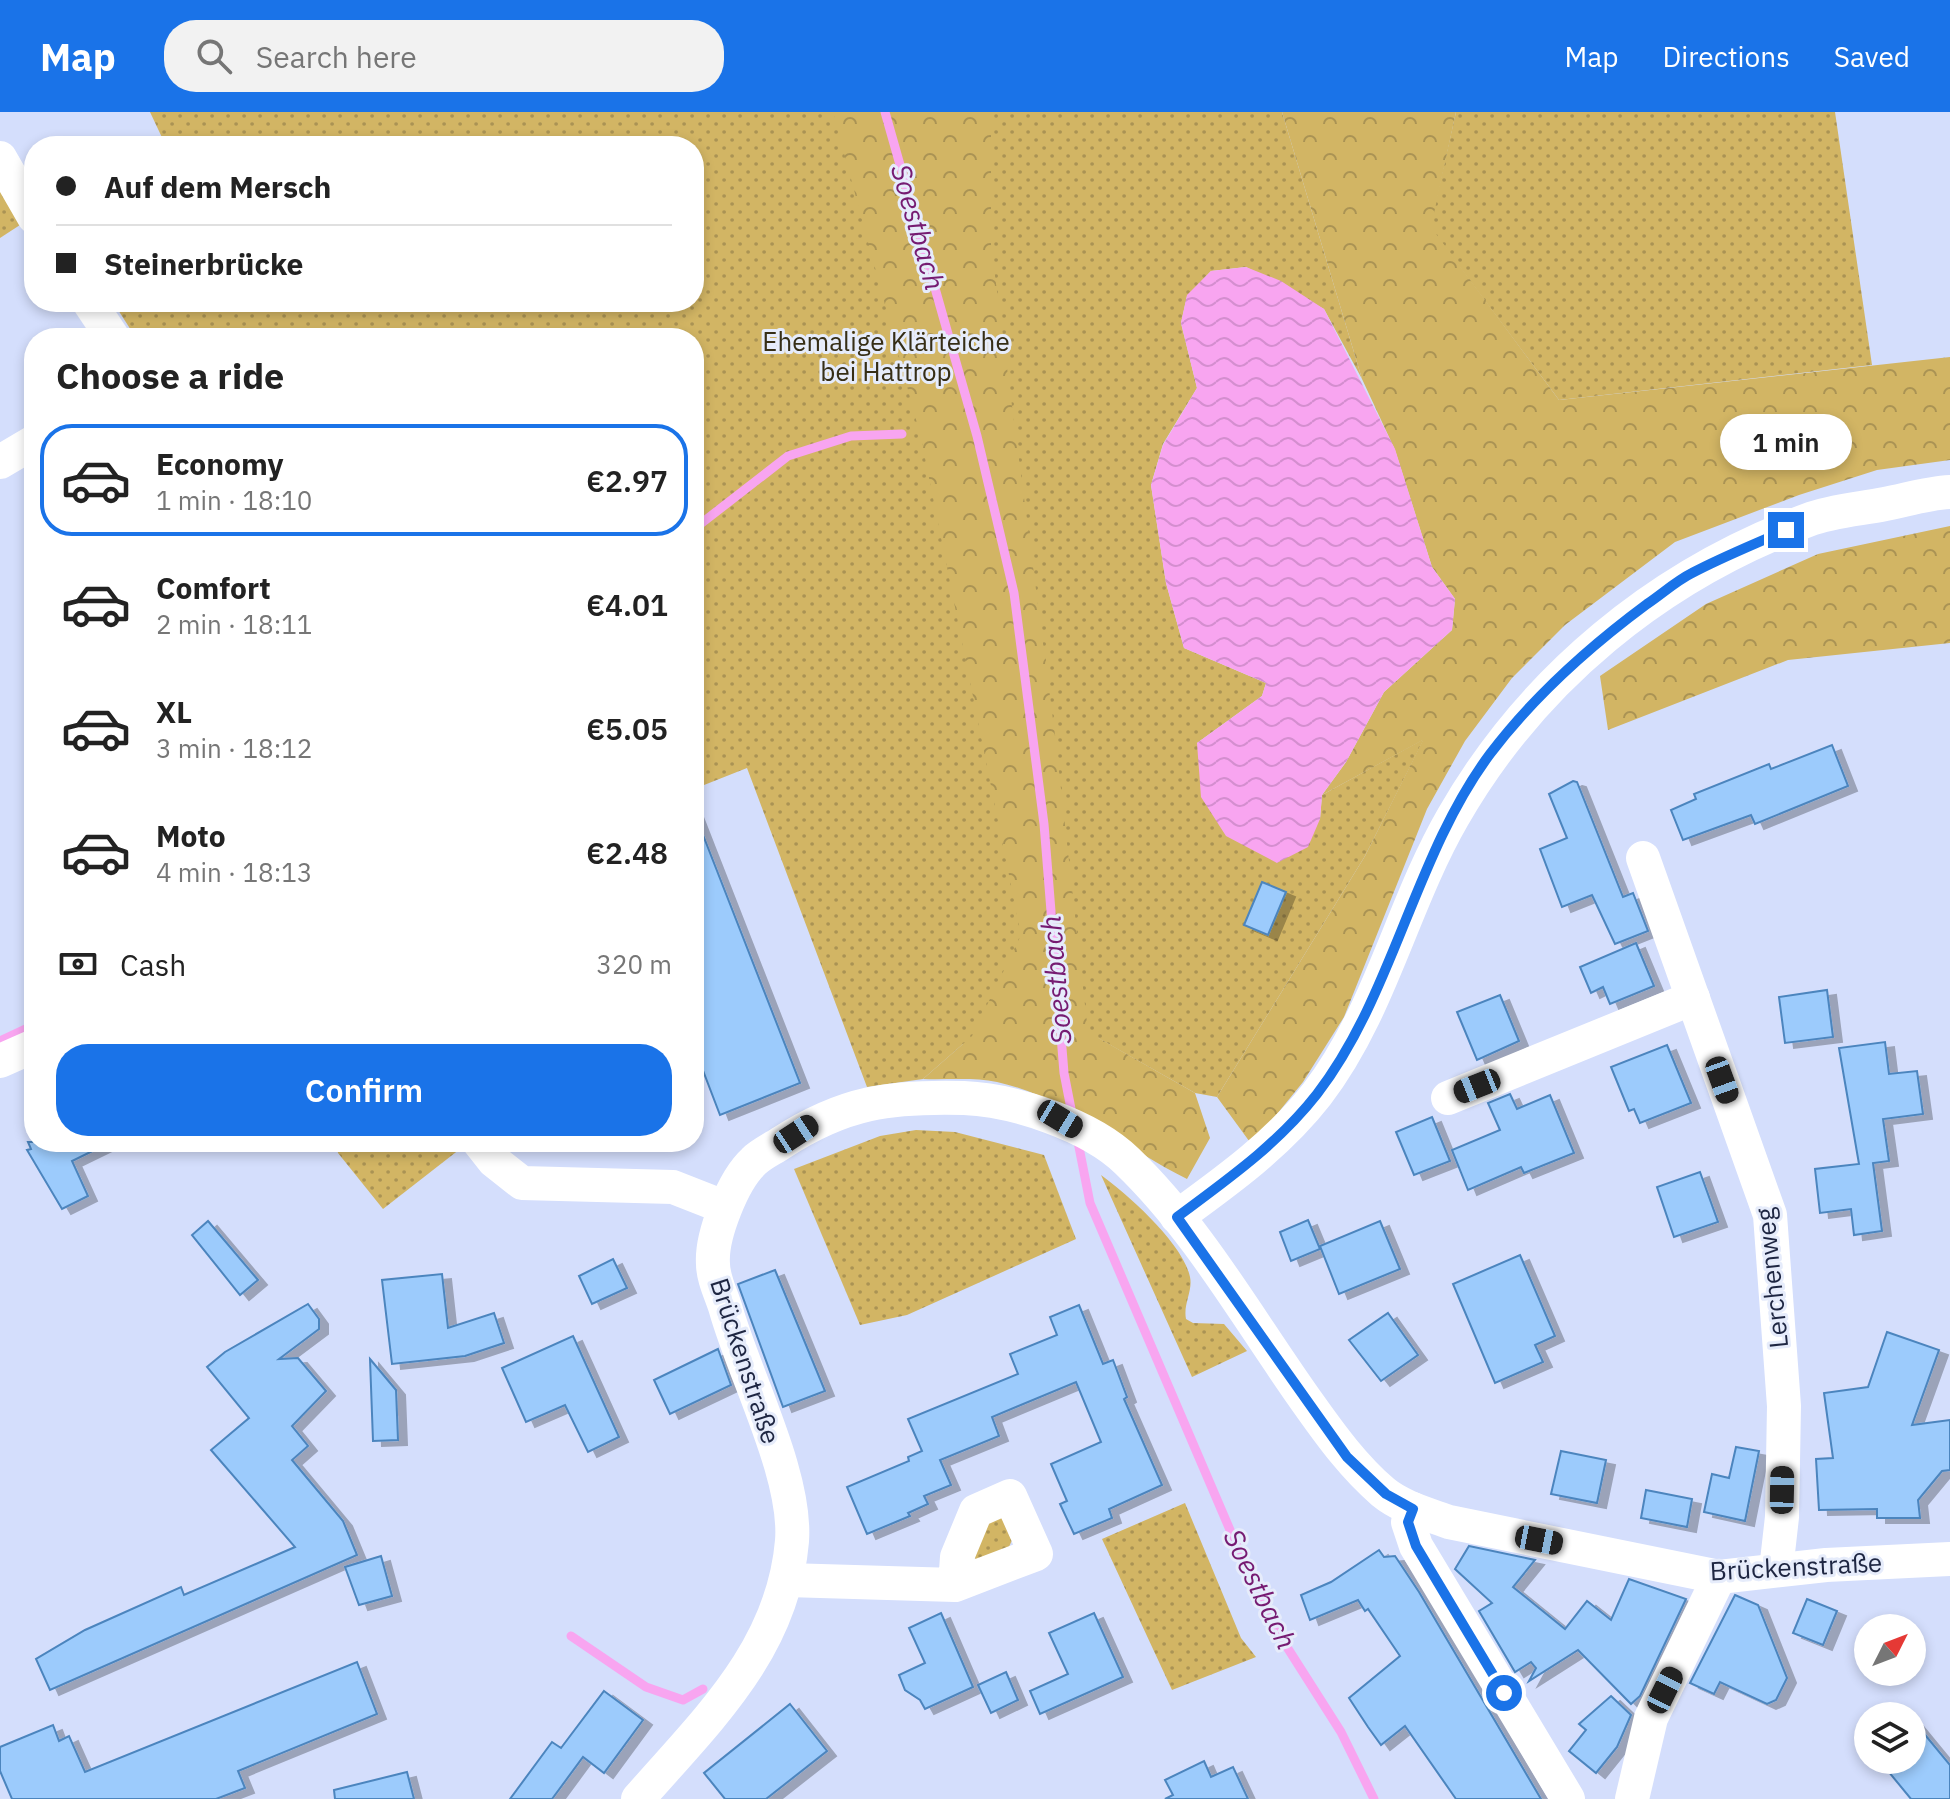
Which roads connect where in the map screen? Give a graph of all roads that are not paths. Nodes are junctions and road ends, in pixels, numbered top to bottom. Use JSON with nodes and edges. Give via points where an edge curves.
{"nodes":[{"id":1,"x":0,"y":158,"type":"edge"},
{"id":2,"x":24,"y":200,"type":"edge"},
{"id":3,"x":24,"y":448,"type":"edge"},
{"id":4,"x":0,"y":462,"type":"edge"},
{"id":5,"x":1950,"y":492,"type":"edge"},
{"id":6,"x":1643,"y":858,"type":"dead end"},
{"id":7,"x":1693,"y":998,"type":"junction"},
{"id":8,"x":24,"y":1050,"type":"edge"},
{"id":9,"x":0,"y":1061,"type":"edge"},
{"id":10,"x":1448,"y":1098,"type":"dead end"},
{"id":11,"x":487,"y":1152,"type":"edge"},
{"id":12,"x":724,"y":1207,"type":"junction"},
{"id":13,"x":1177,"y":1217,"type":"junction"},
{"id":14,"x":1413,"y":1509,"type":"junction"},
{"id":15,"x":1950,"y":1559,"type":"edge"},
{"id":16,"x":1776,"y":1570,"type":"junction"},
{"id":17,"x":1719,"y":1577,"type":"junction"},
{"id":18,"x":787,"y":1580,"type":"junction"},
{"id":19,"x":955,"y":1585,"type":"dead end"},
{"id":20,"x":638,"y":1799,"type":"edge"},
{"id":21,"x":1568,"y":1799,"type":"edge"},
{"id":22,"x":1632,"y":1799,"type":"edge"}],
"edges":[{"from":1,"to":2,"type":"street"},
{"from":3,"to":4,"type":"street"},
{"from":5,"to":13,"type":"street","via":[[1810,519],[1689,574],[1599,639],[1536,700],[1489,756],[1427,870],[1360,1022],[1318,1093],[1243,1169]]},
{"from":6,"to":7,"type":"street","name":"Lerchenweg"},
{"from":7,"to":10,"type":"street"},
{"from":7,"to":16,"type":"street","name":"Lerchenweg","via":[[1770,1215],[1784,1406]]},
{"from":8,"to":9,"type":"street"},
{"from":11,"to":12,"type":"street","via":[[522,1183],[673,1187]]},
{"from":12,"to":13,"type":"street","name":"Brückenstraße","via":[[752,1162],[817,1120],[865,1102],[890,1099],[993,1099],[1060,1119],[1124,1158]]},
{"from":12,"to":18,"type":"street","name":"Brückenstraße","via":[[712,1263],[738,1353],[789,1488],[792,1537]]},
{"from":13,"to":14,"type":"street","name":"Brückenstraße","via":[[1347,1457],[1386,1494]]},
{"from":14,"to":17,"type":"street","name":"Brückenstraße","via":[[1449,1522]]},
{"from":14,"to":21,"type":"street","via":[[1408,1522],[1416,1546]]},
{"from":15,"to":16,"type":"street","name":"Brückenstraße"},
{"from":16,"to":17,"type":"street","name":"Brückenstraße"},
{"from":17,"to":22,"type":"street","via":[[1651,1718]]},
{"from":18,"to":19,"type":"street"},
{"from":18,"to":20,"type":"street","name":"Brückenstraße","via":[[764,1644],[720,1706]]}]}
